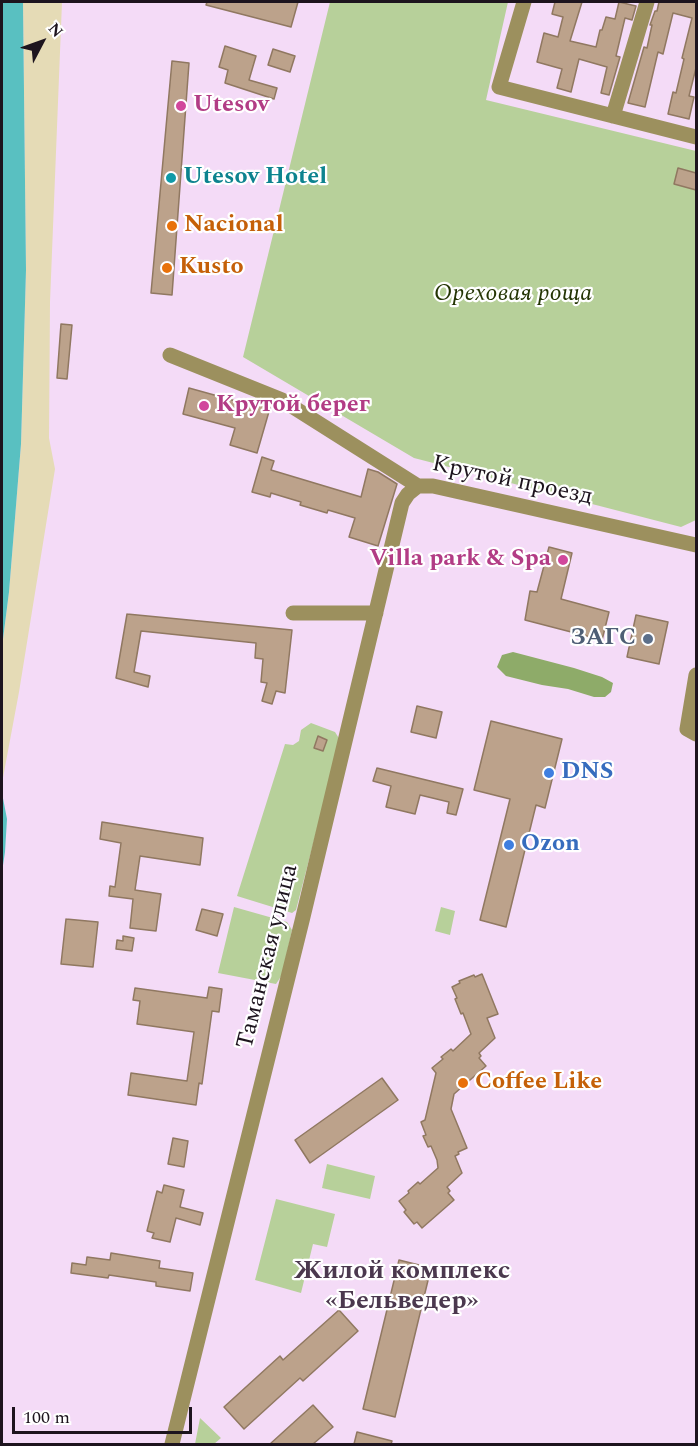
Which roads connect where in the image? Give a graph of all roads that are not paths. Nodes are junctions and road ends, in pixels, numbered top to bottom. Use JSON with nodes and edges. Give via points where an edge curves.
{"nodes":[{"id":1,"x":524,"y":2,"type":"edge"},
{"id":2,"x":647,"y":2,"type":"edge"},
{"id":3,"x":613,"y":116,"type":"junction"},
{"id":4,"x":696,"y":137,"type":"edge"},
{"id":5,"x":170,"y":355,"type":"dead end"},
{"id":6,"x":418,"y":486,"type":"junction"},
{"id":7,"x":696,"y":545,"type":"edge"},
{"id":8,"x":293,"y":613,"type":"dead end"},
{"id":9,"x":376,"y":614,"type":"junction"},
{"id":10,"x":696,"y":675,"type":"edge"},
{"id":11,"x":692,"y":731,"type":"edge"},
{"id":12,"x":172,"y":1444,"type":"edge"}],
"edges":[{"from":1,"to":3,"type":"street","via":[[499,87]]},
{"from":2,"to":3,"type":"street"},
{"from":3,"to":4,"type":"street"},
{"from":5,"to":6,"type":"street","name":"Крутой проезд","via":[[282,400]]},
{"from":6,"to":7,"type":"street","name":"Крутой проезд"},
{"from":6,"to":9,"type":"street","name":"Таманская улица","via":[[402,503]]},
{"from":8,"to":9,"type":"street"},
{"from":9,"to":12,"type":"street","name":"Таманская улица"},
{"from":10,"to":11,"type":"street"}]}
